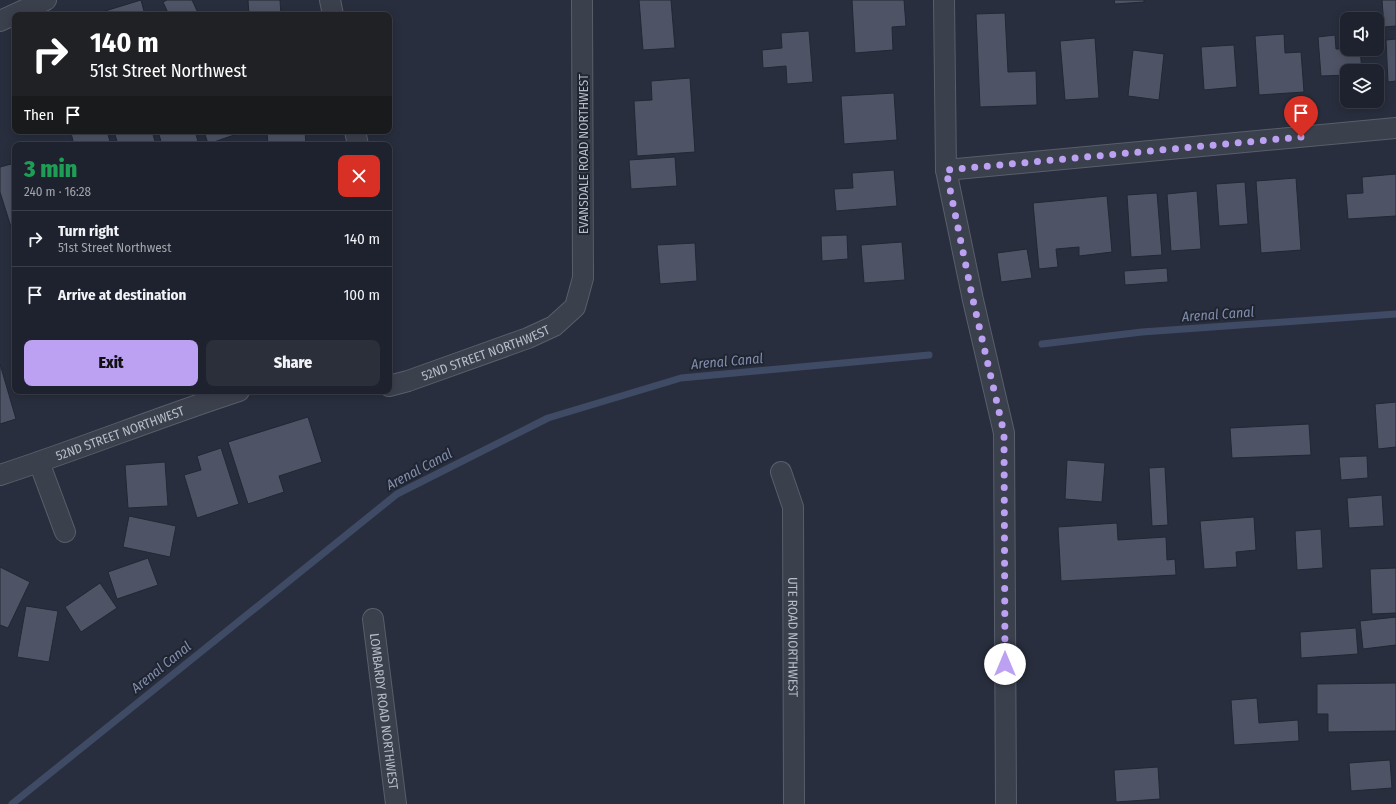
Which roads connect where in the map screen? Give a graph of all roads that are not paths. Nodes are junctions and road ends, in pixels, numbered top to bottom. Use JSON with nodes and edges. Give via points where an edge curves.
{"nodes":[{"id":1,"x":46,"y":0,"type":"edge"},
{"id":2,"x":330,"y":0,"type":"edge"},
{"id":3,"x":582,"y":0,"type":"edge"},
{"id":4,"x":944,"y":0,"type":"edge"},
{"id":5,"x":20,"y":12,"type":"edge"},
{"id":6,"x":332,"y":12,"type":"edge"},
{"id":7,"x":12,"y":16,"type":"edge"},
{"id":8,"x":0,"y":21,"type":"edge"},
{"id":9,"x":1396,"y":128,"type":"edge"},
{"id":10,"x":946,"y":170,"type":"junction"},
{"id":11,"x":575,"y":307,"type":"joint"},
{"id":12,"x":392,"y":385,"type":"edge"},
{"id":13,"x":221,"y":394,"type":"edge"},
{"id":14,"x":190,"y":399,"type":"edge"},
{"id":15,"x":39,"y":462,"type":"junction"},
{"id":16,"x":781,"y":472,"type":"dead end"},
{"id":17,"x":0,"y":474,"type":"edge"},
{"id":18,"x":65,"y":532,"type":"dead end"},
{"id":19,"x":373,"y":619,"type":"dead end"},
{"id":20,"x":396,"y":804,"type":"edge"},
{"id":21,"x":794,"y":804,"type":"edge"},
{"id":22,"x":1006,"y":804,"type":"edge"}],
"edges":[{"from":1,"to":5,"type":"street"},
{"from":2,"to":6,"type":"street"},
{"from":3,"to":11,"type":"street","name":"EVANSDALE ROAD NORTHWEST","via":[[583,278]]},
{"from":4,"to":10,"type":"street"},
{"from":7,"to":8,"type":"street"},
{"from":9,"to":10,"type":"street"},
{"from":10,"to":22,"type":"street","via":[[1004,433]]},
{"from":11,"to":12,"type":"street","name":"52ND STREET NORTHWEST","via":[[554,326],[528,338]]},
{"from":13,"to":14,"type":"street","name":"52ND STREET NORTHWEST"},
{"from":14,"to":15,"type":"street","name":"52ND STREET NORTHWEST"},
{"from":15,"to":17,"type":"street","name":"52ND STREET NORTHWEST"},
{"from":15,"to":18,"type":"street"},
{"from":16,"to":21,"type":"street","name":"UTE ROAD NORTHWEST","via":[[793,507]]},
{"from":19,"to":20,"type":"street","name":"LOMBARDY ROAD NORTHWEST"}]}
